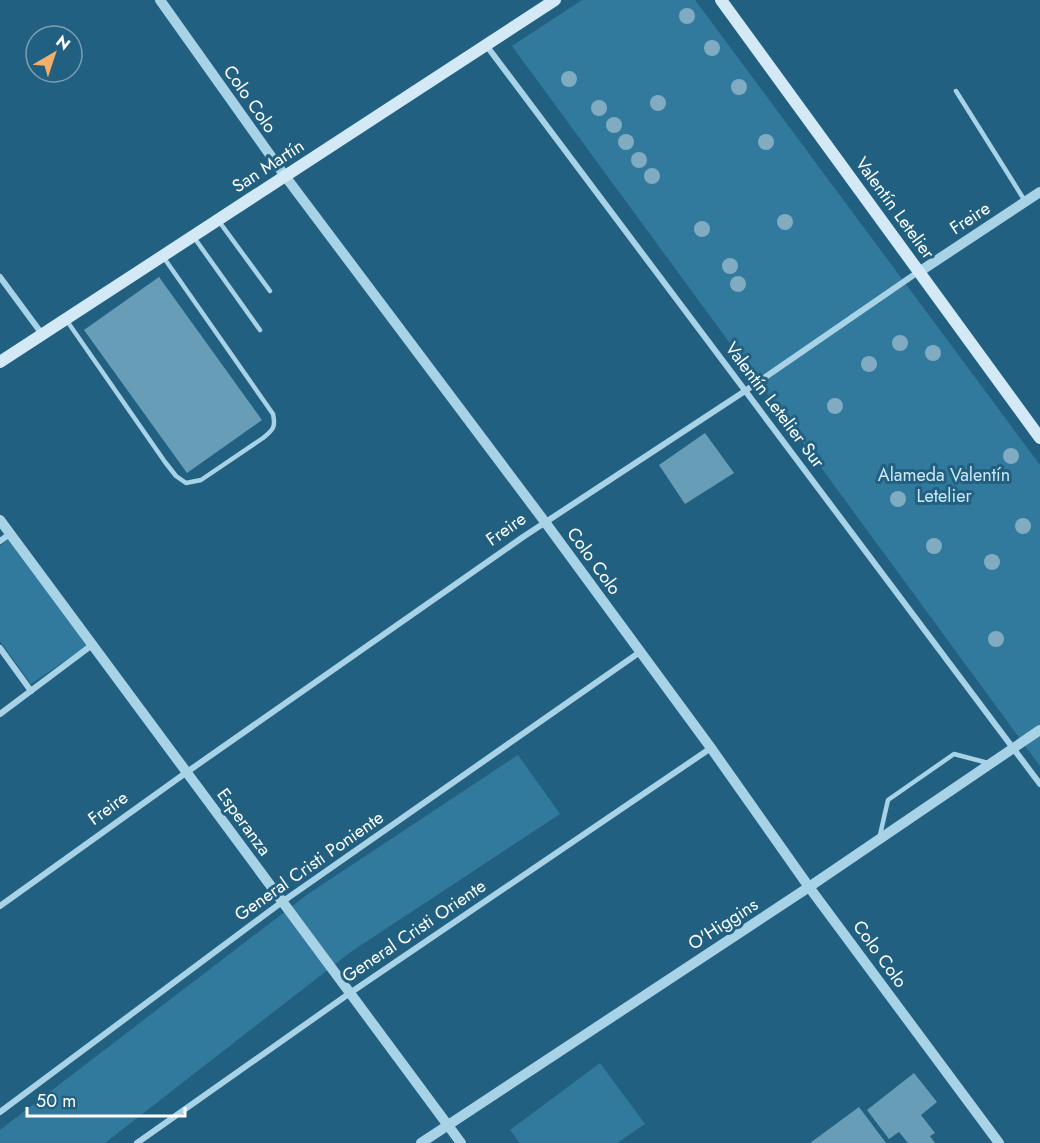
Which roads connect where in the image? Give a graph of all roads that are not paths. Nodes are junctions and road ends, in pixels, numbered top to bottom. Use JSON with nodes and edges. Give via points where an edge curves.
{"nodes":[{"id":1,"x":160,"y":0,"type":"edge"},
{"id":2,"x":555,"y":0,"type":"edge"},
{"id":3,"x":721,"y":0,"type":"edge"},
{"id":4,"x":486,"y":45,"type":"junction"},
{"id":5,"x":956,"y":91,"type":"dead end"},
{"id":6,"x":285,"y":176,"type":"junction"},
{"id":7,"x":1040,"y":192,"type":"edge"},
{"id":8,"x":1025,"y":202,"type":"junction"},
{"id":9,"x":218,"y":220,"type":"junction"},
{"id":10,"x":193,"y":236,"type":"junction"},
{"id":11,"x":162,"y":256,"type":"junction"},
{"id":12,"x":919,"y":272,"type":"junction"},
{"id":13,"x":0,"y":277,"type":"edge"},
{"id":14,"x":270,"y":291,"type":"dead end"},
{"id":15,"x":65,"y":319,"type":"junction"},
{"id":16,"x":260,"y":330,"type":"dead end"},
{"id":17,"x":42,"y":334,"type":"junction"},
{"id":18,"x":0,"y":362,"type":"edge"},
{"id":19,"x":745,"y":391,"type":"junction"},
{"id":20,"x":1040,"y":438,"type":"edge"},
{"id":21,"x":0,"y":520,"type":"edge"},
{"id":22,"x":545,"y":522,"type":"junction"},
{"id":23,"x":10,"y":534,"type":"junction"},
{"id":24,"x":0,"y":541,"type":"edge"},
{"id":25,"x":93,"y":645,"type":"junction"},
{"id":26,"x":0,"y":648,"type":"edge"},
{"id":27,"x":640,"y":652,"type":"junction"},
{"id":28,"x":31,"y":691,"type":"junction"},
{"id":29,"x":0,"y":714,"type":"edge"},
{"id":30,"x":1040,"y":730,"type":"edge"},
{"id":31,"x":711,"y":748,"type":"junction"},
{"id":32,"x":1013,"y":748,"type":"junction"},
{"id":33,"x":990,"y":764,"type":"junction"},
{"id":34,"x":187,"y":772,"type":"junction"},
{"id":35,"x":1040,"y":784,"type":"edge"},
{"id":36,"x":879,"y":839,"type":"junction"},
{"id":37,"x":809,"y":887,"type":"junction"},
{"id":38,"x":282,"y":902,"type":"junction"},
{"id":39,"x":0,"y":906,"type":"edge"},
{"id":40,"x":350,"y":993,"type":"junction"},
{"id":41,"x":0,"y":1112,"type":"edge"},
{"id":42,"x":447,"y":1125,"type":"junction"},
{"id":43,"x":137,"y":1143,"type":"edge"},
{"id":44,"x":421,"y":1143,"type":"edge"},
{"id":45,"x":461,"y":1143,"type":"edge"},
{"id":46,"x":999,"y":1143,"type":"edge"}],
"edges":[{"from":1,"to":6,"type":"street","name":"Colo Colo"},
{"from":2,"to":4,"type":"main road","name":"San Martín"},
{"from":3,"to":12,"type":"main road","name":"Valentín Letelier"},
{"from":4,"to":6,"type":"main road","name":"San Martín"},
{"from":4,"to":19,"type":"street","name":"Valentín Letelier Sur"},
{"from":5,"to":8,"type":"lane"},
{"from":6,"to":9,"type":"main road","name":"San Martín"},
{"from":6,"to":22,"type":"street","name":"Colo Colo"},
{"from":7,"to":8,"type":"street","name":"Freire"},
{"from":8,"to":12,"type":"street","name":"Freire"},
{"from":9,"to":10,"type":"main road","name":"San Martín"},
{"from":9,"to":14,"type":"lane"},
{"from":10,"to":11,"type":"main road","name":"San Martín"},
{"from":10,"to":16,"type":"lane"},
{"from":11,"to":15,"type":"main road","name":"San Martín"},
{"from":11,"to":15,"type":"lane","via":[[273,414],[275,423],[263,438],[201,480],[186,483],[176,476]]},
{"from":12,"to":19,"type":"street","name":"Freire"},
{"from":12,"to":20,"type":"main road","name":"Valentín Letelier"},
{"from":13,"to":17,"type":"street"},
{"from":15,"to":17,"type":"main road","name":"San Martín"},
{"from":17,"to":18,"type":"main road","name":"San Martín"},
{"from":19,"to":22,"type":"street","name":"Freire"},
{"from":19,"to":32,"type":"street","name":"Valentín Letelier Sur"},
{"from":21,"to":23,"type":"street","name":"Esperanza"},
{"from":22,"to":27,"type":"street","name":"Colo Colo"},
{"from":22,"to":34,"type":"street","name":"Freire"},
{"from":23,"to":24,"type":"street"},
{"from":23,"to":25,"type":"street","name":"Esperanza"},
{"from":25,"to":28,"type":"street"},
{"from":25,"to":34,"type":"street","name":"Esperanza"},
{"from":26,"to":28,"type":"street"},
{"from":27,"to":31,"type":"street","name":"Colo Colo"},
{"from":27,"to":38,"type":"street","name":"General Cristi Poniente"},
{"from":28,"to":29,"type":"street"},
{"from":30,"to":32,"type":"street","name":"O'Higgins"},
{"from":31,"to":37,"type":"street","name":"Colo Colo"},
{"from":31,"to":40,"type":"street","name":"General Cristi Oriente"},
{"from":32,"to":33,"type":"street","name":"O'Higgins"},
{"from":32,"to":35,"type":"street","name":"Valentín Letelier Sur"},
{"from":33,"to":36,"type":"street","name":"O'Higgins"},
{"from":33,"to":36,"type":"lane","via":[[954,754],[888,800]]},
{"from":34,"to":38,"type":"street","name":"Esperanza"},
{"from":34,"to":39,"type":"street","name":"Freire"},
{"from":36,"to":37,"type":"street","name":"O'Higgins"},
{"from":37,"to":42,"type":"street","name":"O'Higgins"},
{"from":37,"to":46,"type":"street","name":"Colo Colo"},
{"from":38,"to":40,"type":"street","name":"Esperanza"},
{"from":38,"to":41,"type":"street","name":"General Cristi Poniente"},
{"from":40,"to":42,"type":"street","name":"Esperanza"},
{"from":40,"to":43,"type":"street","name":"General Cristi Oriente"},
{"from":42,"to":44,"type":"street","name":"O'Higgins"},
{"from":42,"to":45,"type":"street","name":"Esperanza"}]}
